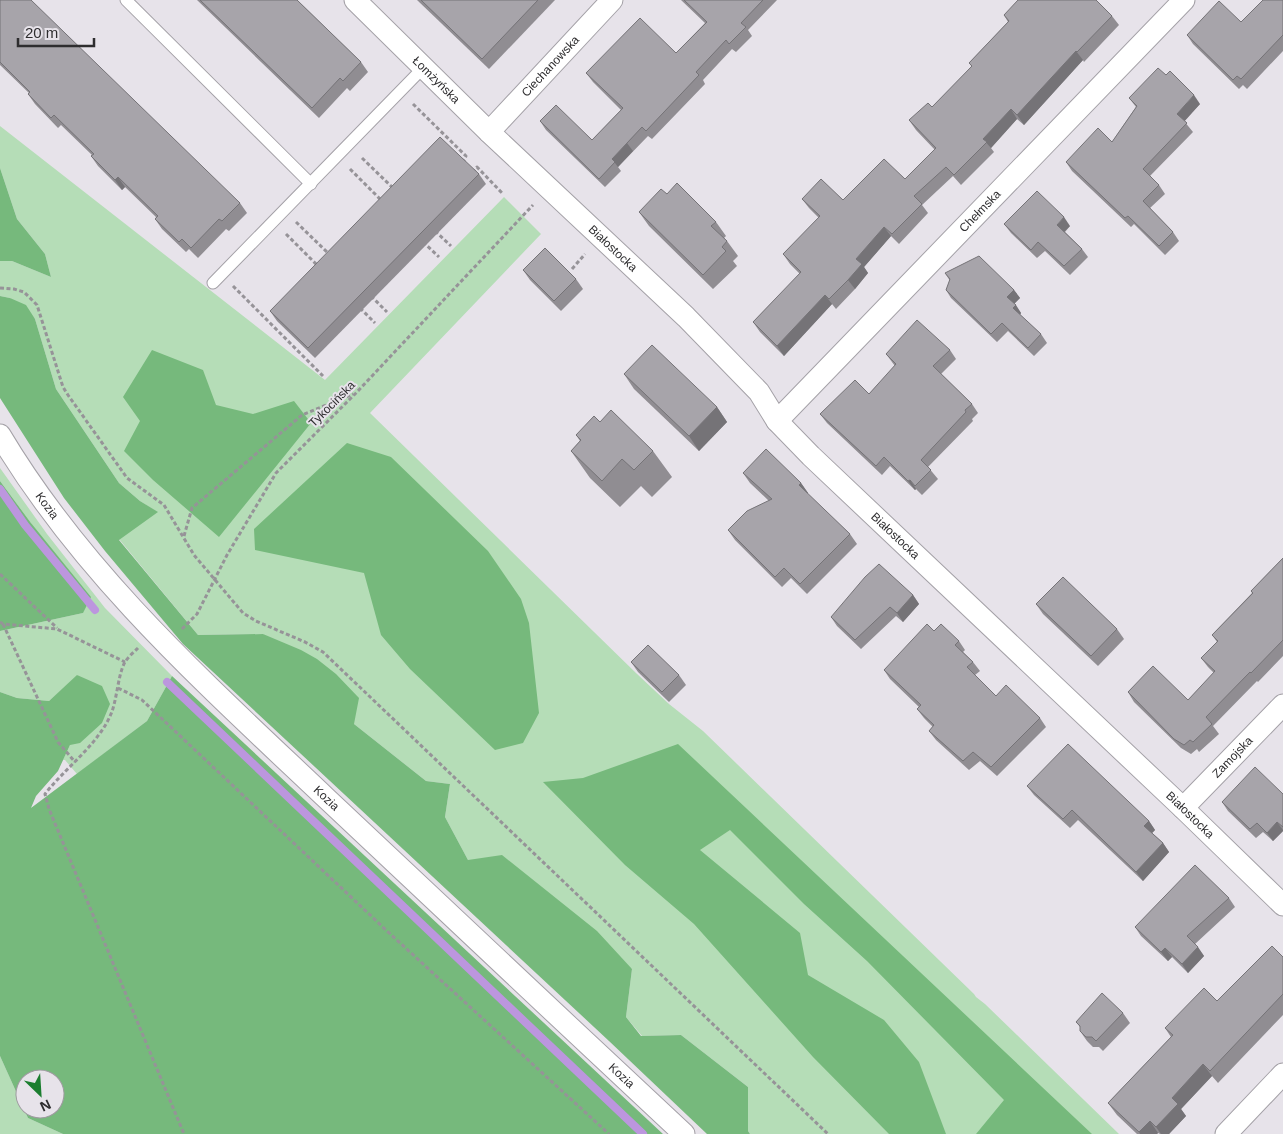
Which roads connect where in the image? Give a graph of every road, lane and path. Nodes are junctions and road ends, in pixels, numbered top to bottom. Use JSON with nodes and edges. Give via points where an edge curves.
{"nodes":[{"id":1,"x":126,"y":0,"type":"edge"},
{"id":2,"x":355,"y":0,"type":"edge"},
{"id":3,"x":612,"y":0,"type":"edge"},
{"id":4,"x":1184,"y":0,"type":"edge"},
{"id":5,"x":423,"y":68,"type":"junction"},
{"id":6,"x":409,"y":100,"type":"dead end"},
{"id":7,"x":489,"y":132,"type":"junction"},
{"id":8,"x":349,"y":145,"type":"junction"},
{"id":9,"x":338,"y":156,"type":"junction"},
{"id":10,"x":517,"y":159,"type":"joint"},
{"id":11,"x":311,"y":184,"type":"junction"},
{"id":12,"x":394,"y":190,"type":"edge"},
{"id":13,"x":503,"y":194,"type":"dead end"},
{"id":14,"x":383,"y":201,"type":"edge"},
{"id":15,"x":533,"y":204,"type":"dead end"},
{"id":16,"x":285,"y":210,"type":"junction"},
{"id":17,"x":274,"y":221,"type":"junction"},
{"id":18,"x":431,"y":227,"type":"edge"},
{"id":19,"x":419,"y":238,"type":"edge"},
{"id":20,"x":451,"y":246,"type":"dead end"},
{"id":21,"x":587,"y":252,"type":"dead end"},
{"id":22,"x":331,"y":256,"type":"edge"},
{"id":23,"x":439,"y":257,"type":"dead end"},
{"id":24,"x":319,"y":267,"type":"edge"},
{"id":25,"x":572,"y":269,"type":"dead end"},
{"id":26,"x":217,"y":279,"type":"joint"},
{"id":27,"x":0,"y":288,"type":"edge"},
{"id":28,"x":367,"y":292,"type":"edge"},
{"id":29,"x":356,"y":303,"type":"edge"},
{"id":30,"x":387,"y":312,"type":"dead end"},
{"id":31,"x":376,"y":323,"type":"dead end"},
{"id":32,"x":323,"y":376,"type":"dead end"},
{"id":33,"x":356,"y":393,"type":"junction"},
{"id":34,"x":777,"y":421,"type":"junction"},
{"id":35,"x":0,"y":435,"type":"edge"},
{"id":36,"x":184,"y":540,"type":"junction"},
{"id":37,"x":0,"y":574,"type":"edge"},
{"id":38,"x":215,"y":580,"type":"junction"},
{"id":39,"x":2,"y":623,"type":"edge"},
{"id":40,"x":57,"y":628,"type":"junction"},
{"id":41,"x":160,"y":639,"type":"junction"},
{"id":42,"x":125,"y":662,"type":"junction"},
{"id":43,"x":118,"y":688,"type":"junction"},
{"id":44,"x":1283,"y":705,"type":"edge"},
{"id":45,"x":75,"y":762,"type":"junction"},
{"id":46,"x":1184,"y":808,"type":"junction"},
{"id":47,"x":1283,"y":905,"type":"edge"},
{"id":48,"x":1283,"y":1074,"type":"edge"},
{"id":49,"x":184,"y":1134,"type":"edge"},
{"id":50,"x":609,"y":1134,"type":"edge"},
{"id":51,"x":684,"y":1134,"type":"edge"},
{"id":52,"x":828,"y":1134,"type":"edge"},
{"id":53,"x":1226,"y":1134,"type":"edge"}],
"edges":[{"from":1,"to":11,"type":"lane"},
{"from":2,"to":5,"type":"street","name":"Łomżyńska"},
{"from":3,"to":7,"type":"street","name":"Ciechanowska"},
{"from":4,"to":34,"type":"street","name":"Chełmska"},
{"from":5,"to":7,"type":"street","name":"Łomżyńska"},
{"from":5,"to":8,"type":"lane"},
{"from":6,"to":13,"type":"path","via":[[466,156],[463,160],[474,171],[477,168]]},
{"from":7,"to":10,"type":"street","name":"Łomżyńska"},
{"from":8,"to":9,"type":"lane"},
{"from":8,"to":12,"type":"path"},
{"from":9,"to":11,"type":"lane"},
{"from":9,"to":14,"type":"path"},
{"from":10,"to":34,"type":"street","name":"Białostocka","via":[[686,317],[759,392]]},
{"from":11,"to":16,"type":"lane"},
{"from":15,"to":33,"type":"path","name":"Tykocińska"},
{"from":16,"to":17,"type":"lane"},
{"from":16,"to":22,"type":"path"},
{"from":17,"to":24,"type":"path"},
{"from":17,"to":26,"type":"lane"},
{"from":18,"to":20,"type":"path"},
{"from":19,"to":23,"type":"path"},
{"from":21,"to":25,"type":"path"},
{"from":26,"to":32,"type":"path"},
{"from":27,"to":36,"type":"path","via":[[24,292],[38,305],[63,387],[126,478],[164,504]]},
{"from":28,"to":30,"type":"path"},
{"from":29,"to":31,"type":"path"},
{"from":33,"to":36,"type":"path","via":[[302,415],[192,508]]},
{"from":33,"to":38,"type":"path","name":"Tykocińska","via":[[276,473]]},
{"from":34,"to":46,"type":"street","name":"Białostocka"},
{"from":35,"to":41,"type":"street","name":"Kozia","via":[[61,524]]},
{"from":36,"to":38,"type":"path"},
{"from":37,"to":40,"type":"path"},
{"from":38,"to":41,"type":"path","name":"Tykocińska","via":[[197,614]]},
{"from":38,"to":52,"type":"path","via":[[243,612],[256,621],[323,652]]},
{"from":39,"to":40,"type":"path"},
{"from":39,"to":45,"type":"path","via":[[58,742]]},
{"from":40,"to":42,"type":"path"},
{"from":41,"to":42,"type":"path","name":"Tykocińska"},
{"from":41,"to":51,"type":"street","name":"Kozia"},
{"from":42,"to":43,"type":"path"},
{"from":43,"to":45,"type":"path","via":[[111,714]]},
{"from":43,"to":50,"type":"path","via":[[142,700]]},
{"from":44,"to":46,"type":"street","name":"Zamojska"},
{"from":45,"to":49,"type":"path","via":[[46,794],[49,809]]},
{"from":46,"to":47,"type":"street","name":"Białostocka"},
{"from":48,"to":53,"type":"street"}]}
